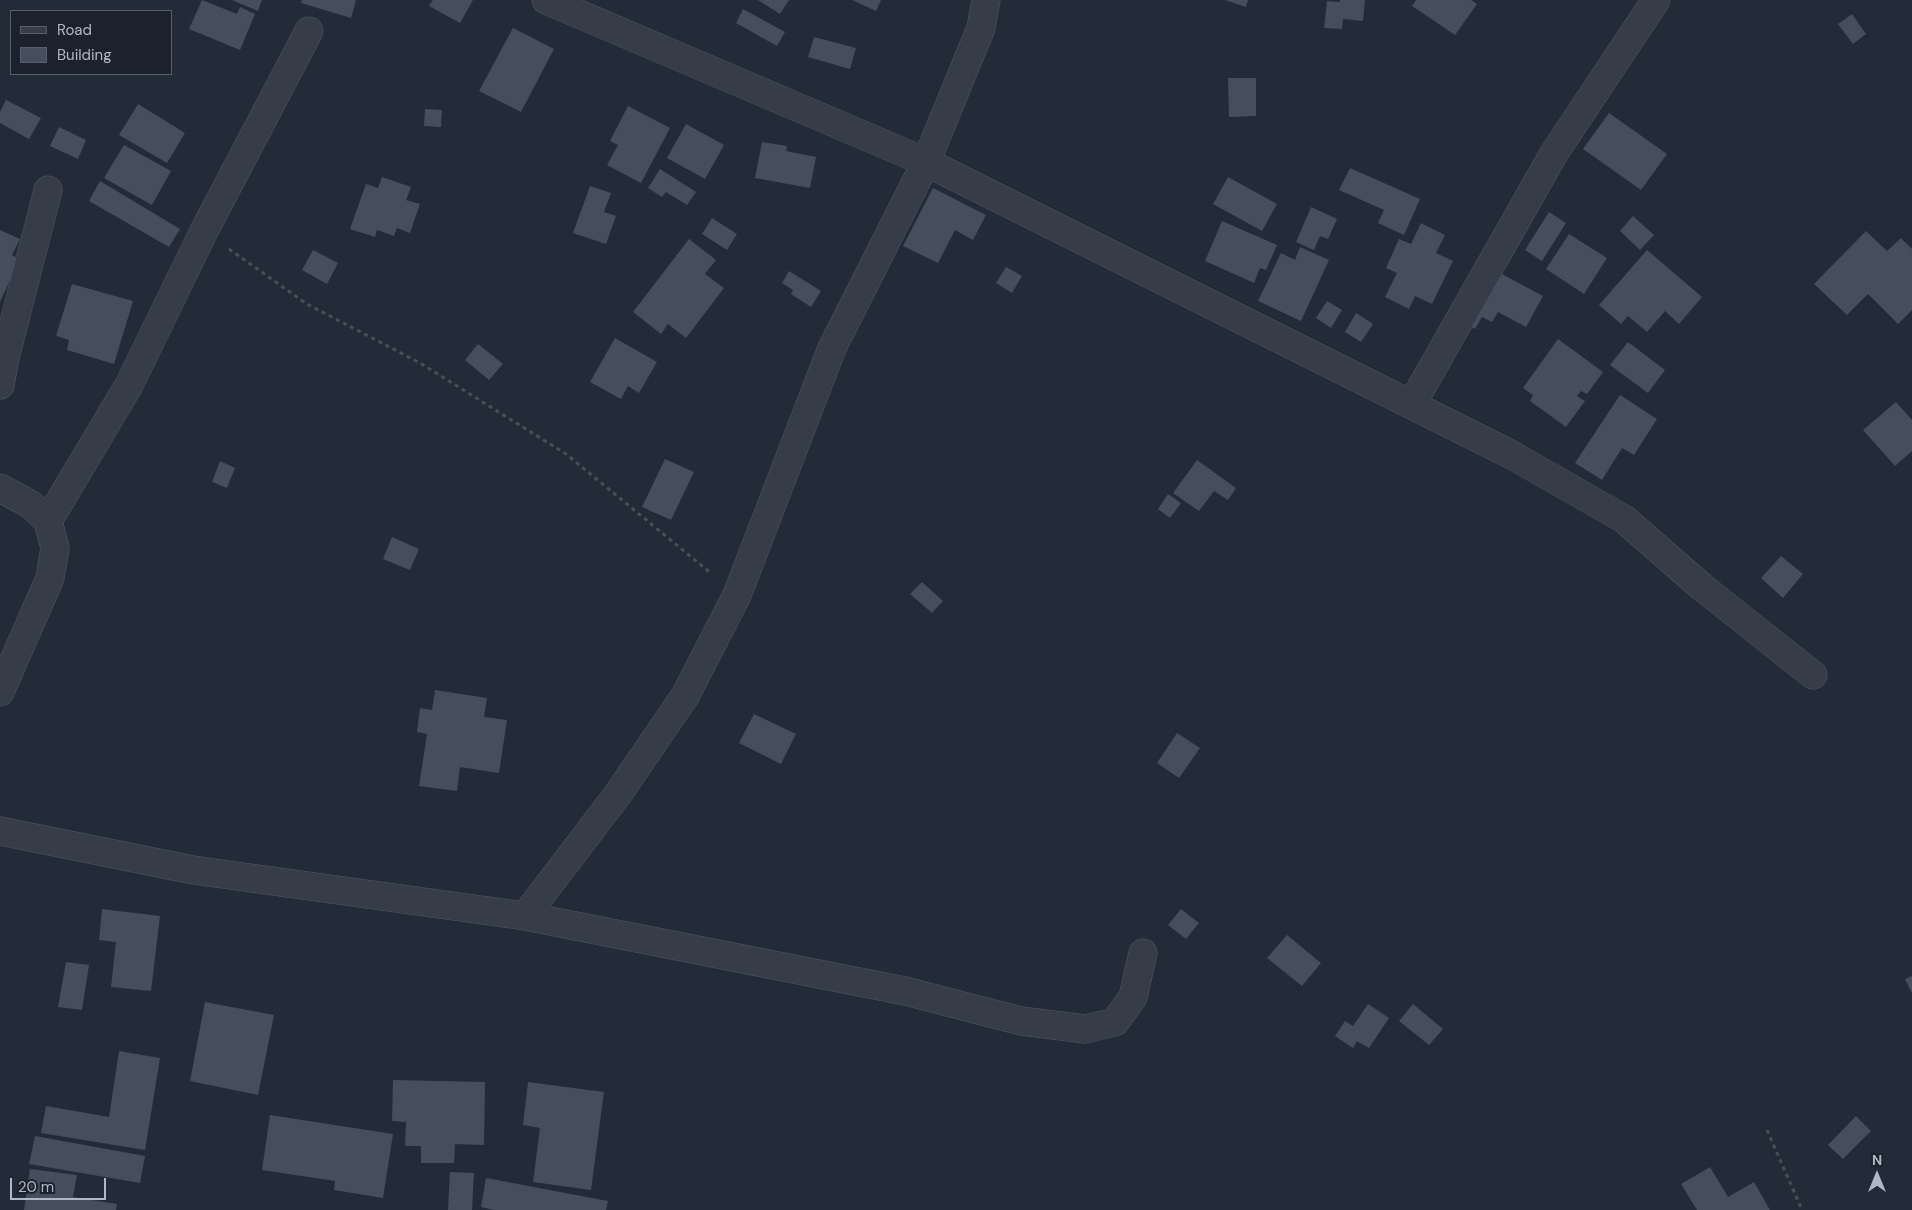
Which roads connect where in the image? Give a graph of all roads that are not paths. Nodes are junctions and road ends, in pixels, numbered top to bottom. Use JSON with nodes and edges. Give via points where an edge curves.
{"nodes":[{"id":1,"x":546,"y":0,"type":"edge"},
{"id":2,"x":986,"y":0,"type":"edge"},
{"id":3,"x":1656,"y":0,"type":"edge"},
{"id":4,"x":309,"y":31,"type":"dead end"},
{"id":5,"x":926,"y":162,"type":"junction"},
{"id":6,"x":48,"y":190,"type":"dead end"},
{"id":7,"x":0,"y":385,"type":"edge"},
{"id":8,"x":1412,"y":404,"type":"junction"},
{"id":9,"x":0,"y":488,"type":"edge"},
{"id":10,"x":48,"y":521,"type":"junction"},
{"id":11,"x":1813,"y":675,"type":"dead end"},
{"id":12,"x":0,"y":692,"type":"edge"},
{"id":13,"x":0,"y":831,"type":"edge"},
{"id":14,"x":525,"y":916,"type":"junction"},
{"id":15,"x":1144,"y":953,"type":"dead end"}],
"edges":[{"from":1,"to":5,"type":"street"},
{"from":2,"to":5,"type":"street","via":[[981,28]]},
{"from":3,"to":8,"type":"street","via":[[1553,155]]},
{"from":4,"to":10,"type":"street","via":[[129,385]]},
{"from":5,"to":8,"type":"street"},
{"from":5,"to":14,"type":"street","via":[[832,348],[738,595],[685,696],[618,794]]},
{"from":6,"to":7,"type":"street"},
{"from":8,"to":11,"type":"street","via":[[1512,455],[1624,519],[1702,587]]},
{"from":9,"to":10,"type":"street","via":[[30,504]]},
{"from":10,"to":12,"type":"street","via":[[55,548],[50,578]]},
{"from":13,"to":14,"type":"street","via":[[193,870]]},
{"from":14,"to":15,"type":"street","via":[[905,991],[1020,1021],[1085,1029],[1115,1022],[1133,997]]}]}
